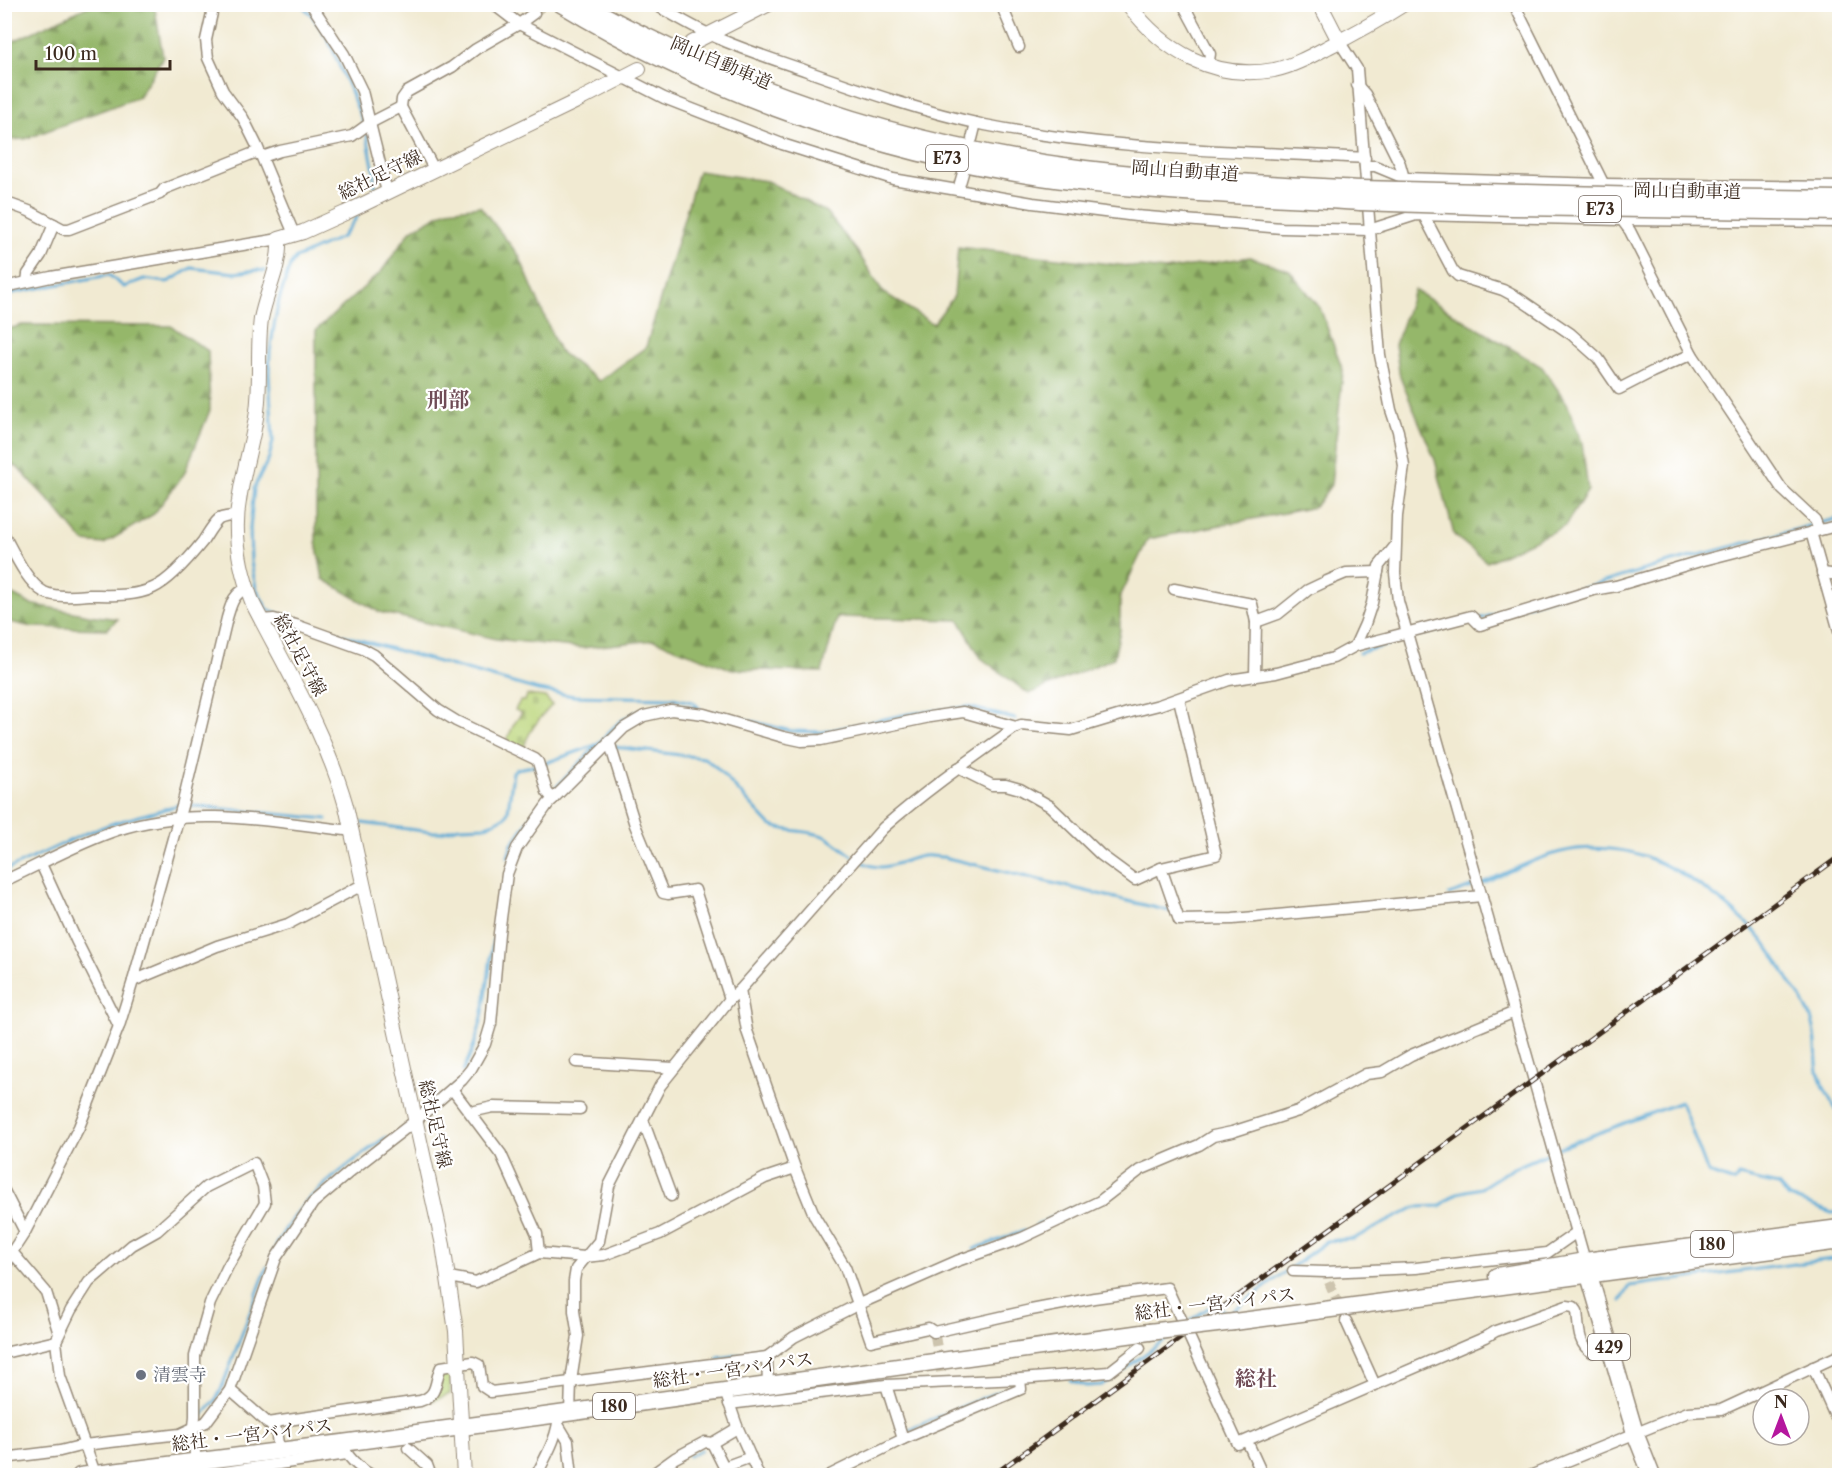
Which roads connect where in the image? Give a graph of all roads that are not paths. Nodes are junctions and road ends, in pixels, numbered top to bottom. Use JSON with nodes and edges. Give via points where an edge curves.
{"nodes":[{"id":1,"x":214,"y":4,"type":"edge"},
{"id":2,"x":311,"y":4,"type":"edge"},
{"id":3,"x":493,"y":4,"type":"edge"},
{"id":4,"x":561,"y":4,"type":"edge"},
{"id":5,"x":585,"y":4,"type":"edge"},
{"id":6,"x":654,"y":4,"type":"edge"},
{"id":7,"x":769,"y":4,"type":"edge"},
{"id":8,"x":1001,"y":4,"type":"edge"},
{"id":9,"x":1128,"y":4,"type":"edge"},
{"id":10,"x":1183,"y":4,"type":"edge"},
{"id":11,"x":1320,"y":4,"type":"edge"},
{"id":12,"x":1404,"y":4,"type":"edge"},
{"id":13,"x":1514,"y":4,"type":"edge"},
{"id":14,"x":534,"y":13,"type":"tunnel mouth"},
{"id":15,"x":519,"y":24,"type":"junction"},
{"id":16,"x":709,"y":34,"type":"junction"},
{"id":17,"x":1339,"y":41,"type":"junction"},
{"id":18,"x":692,"y":43,"type":"dead end"},
{"id":19,"x":1019,"y":47,"type":"dead end"},
{"id":20,"x":1208,"y":66,"type":"junction"},
{"id":21,"x":639,"y":69,"type":"dead end"},
{"id":22,"x":624,"y":76,"type":"junction"},
{"id":23,"x":1357,"y":84,"type":"junction"},
{"id":24,"x":401,"y":107,"type":"junction"},
{"id":25,"x":976,"y":123,"type":"junction"},
{"id":26,"x":366,"y":126,"type":"junction"},
{"id":27,"x":972,"y":139,"type":"dead end"},
{"id":28,"x":260,"y":154,"type":"junction"},
{"id":29,"x":1365,"y":162,"type":"junction"},
{"id":30,"x":434,"y":169,"type":"junction"},
{"id":31,"x":963,"y":173,"type":"dead end"},
{"id":32,"x":1404,"y":178,"type":"junction"},
{"id":33,"x":1603,"y":184,"type":"junction"},
{"id":34,"x":1839,"y":187,"type":"edge"},
{"id":35,"x":958,"y":190,"type":"junction"},
{"id":36,"x":387,"y":192,"type":"junction"},
{"id":37,"x":1361,"y":195,"type":"junction"},
{"id":38,"x":1839,"y":199,"type":"edge"},
{"id":39,"x":4,"y":202,"type":"edge"},
{"id":40,"x":1839,"y":212,"type":"edge"},
{"id":41,"x":1424,"y":215,"type":"junction"},
{"id":42,"x":1621,"y":220,"type":"junction"},
{"id":43,"x":1839,"y":222,"type":"edge"},
{"id":44,"x":54,"y":224,"type":"junction"},
{"id":45,"x":1369,"y":230,"type":"junction"},
{"id":46,"x":294,"y":234,"type":"junction"},
{"id":47,"x":279,"y":239,"type":"junction"},
{"id":48,"x":27,"y":282,"type":"junction"},
{"id":49,"x":4,"y":287,"type":"edge"},
{"id":50,"x":1692,"y":354,"type":"junction"},
{"id":51,"x":237,"y":516,"type":"junction"},
{"id":52,"x":1839,"y":525,"type":"edge"},
{"id":53,"x":1816,"y":527,"type":"junction"},
{"id":54,"x":4,"y":535,"type":"edge"},
{"id":55,"x":1396,"y":546,"type":"junction"},
{"id":56,"x":1378,"y":572,"type":"junction"},
{"id":57,"x":1822,"y":573,"type":"junction"},
{"id":58,"x":1839,"y":575,"type":"edge"},
{"id":59,"x":247,"y":588,"type":"junction"},
{"id":60,"x":1174,"y":589,"type":"dead end"},
{"id":61,"x":261,"y":620,"type":"junction"},
{"id":62,"x":1256,"y":622,"type":"junction"},
{"id":63,"x":1839,"y":635,"type":"edge"},
{"id":64,"x":1407,"y":636,"type":"junction"},
{"id":65,"x":1355,"y":646,"type":"junction"},
{"id":66,"x":1256,"y":676,"type":"junction"},
{"id":67,"x":1179,"y":699,"type":"junction"},
{"id":68,"x":1016,"y":728,"type":"junction"},
{"id":69,"x":609,"y":741,"type":"junction"},
{"id":70,"x":958,"y":768,"type":"junction"},
{"id":71,"x":550,"y":796,"type":"junction"},
{"id":72,"x":179,"y":818,"type":"junction"},
{"id":73,"x":352,"y":831,"type":"junction"},
{"id":74,"x":41,"y":864,"type":"junction"},
{"id":75,"x":1161,"y":868,"type":"junction"},
{"id":76,"x":4,"y":881,"type":"edge"},
{"id":77,"x":363,"y":884,"type":"junction"},
{"id":78,"x":1481,"y":894,"type":"junction"},
{"id":79,"x":133,"y":981,"type":"junction"},
{"id":80,"x":740,"y":990,"type":"junction"},
{"id":81,"x":730,"y":999,"type":"junction"},
{"id":82,"x":1515,"y":1012,"type":"junction"},
{"id":83,"x":119,"y":1026,"type":"junction"},
{"id":84,"x":576,"y":1062,"type":"dead end"},
{"id":85,"x":675,"y":1068,"type":"junction"},
{"id":86,"x":452,"y":1089,"type":"junction"},
{"id":87,"x":580,"y":1109,"type":"dead end"},
{"id":88,"x":471,"y":1112,"type":"junction"},
{"id":89,"x":644,"y":1120,"type":"junction"},
{"id":90,"x":416,"y":1122,"type":"junction"},
{"id":91,"x":795,"y":1168,"type":"junction"},
{"id":92,"x":4,"y":1191,"type":"edge"},
{"id":93,"x":671,"y":1196,"type":"dead end"},
{"id":94,"x":1839,"y":1228,"type":"edge"},
{"id":95,"x":26,"y":1232,"type":"junction"},
{"id":96,"x":1577,"y":1232,"type":"junction"},
{"id":97,"x":1839,"y":1241,"type":"edge"},
{"id":98,"x":12,"y":1252,"type":"junction"},
{"id":99,"x":539,"y":1253,"type":"junction"},
{"id":100,"x":585,"y":1257,"type":"junction"},
{"id":101,"x":1587,"y":1268,"type":"junction"},
{"id":102,"x":4,"y":1270,"type":"edge"},
{"id":103,"x":1293,"y":1270,"type":"dead end"},
{"id":104,"x":449,"y":1277,"type":"junction"},
{"id":105,"x":859,"y":1304,"type":"junction"},
{"id":106,"x":1346,"y":1321,"type":"tunnel mouth"},
{"id":107,"x":57,"y":1337,"type":"junction"},
{"id":108,"x":1609,"y":1346,"type":"junction"},
{"id":109,"x":1140,"y":1348,"type":"dead end"},
{"id":110,"x":4,"y":1353,"type":"edge"},
{"id":111,"x":1839,"y":1355,"type":"edge"},
{"id":112,"x":767,"y":1357,"type":"junction"},
{"id":113,"x":459,"y":1364,"type":"junction"},
{"id":114,"x":1813,"y":1367,"type":"junction"},
{"id":115,"x":571,"y":1381,"type":"junction"},
{"id":116,"x":1020,"y":1382,"type":"junction"},
{"id":117,"x":768,"y":1385,"type":"junction"},
{"id":118,"x":886,"y":1385,"type":"junction"},
{"id":119,"x":1375,"y":1385,"type":"junction"},
{"id":120,"x":230,"y":1390,"type":"junction"},
{"id":121,"x":728,"y":1397,"type":"junction"},
{"id":122,"x":1839,"y":1415,"type":"edge"},
{"id":123,"x":563,"y":1417,"type":"junction"},
{"id":124,"x":267,"y":1422,"type":"junction"},
{"id":125,"x":462,"y":1426,"type":"junction"},
{"id":126,"x":737,"y":1426,"type":"junction"},
{"id":127,"x":194,"y":1428,"type":"junction"},
{"id":128,"x":1635,"y":1432,"type":"junction"},
{"id":129,"x":903,"y":1439,"type":"junction"},
{"id":130,"x":1247,"y":1441,"type":"junction"},
{"id":131,"x":710,"y":1443,"type":"junction"},
{"id":132,"x":84,"y":1445,"type":"junction"},
{"id":133,"x":408,"y":1448,"type":"dead end"},
{"id":134,"x":344,"y":1449,"type":"junction"},
{"id":135,"x":279,"y":1451,"type":"junction"},
{"id":136,"x":751,"y":1457,"type":"junction"},
{"id":137,"x":4,"y":1458,"type":"edge"},
{"id":138,"x":196,"y":1468,"type":"edge"},
{"id":139,"x":171,"y":1470,"type":"edge"},
{"id":140,"x":90,"y":1475,"type":"edge"},
{"id":141,"x":373,"y":1476,"type":"edge"},
{"id":142,"x":430,"y":1476,"type":"edge"},
{"id":143,"x":464,"y":1476,"type":"edge"},
{"id":144,"x":536,"y":1476,"type":"edge"},
{"id":145,"x":572,"y":1476,"type":"edge"},
{"id":146,"x":650,"y":1476,"type":"edge"},
{"id":147,"x":759,"y":1476,"type":"edge"},
{"id":148,"x":828,"y":1476,"type":"edge"},
{"id":149,"x":1263,"y":1476,"type":"edge"},
{"id":150,"x":1530,"y":1476,"type":"edge"},
{"id":151,"x":1641,"y":1476,"type":"edge"},
{"id":152,"x":1652,"y":1476,"type":"edge"}],
"edges":[{"from":1,"to":28,"type":"street","via":[[206,40],[208,58]]},
{"from":2,"to":26,"type":"street","via":[[344,54],[362,91]]},
{"from":3,"to":15,"type":"street"},
{"from":4,"to":37,"type":"highway","name":"岡山自動車道","number":"E73","via":[[638,48],[711,82],[827,126],[912,150],[1003,171],[1084,183],[1215,194]]},
{"from":5,"to":37,"type":"highway","name":"岡山自動車道","number":"E73","via":[[645,36],[768,90],[916,137],[1005,157],[1086,169]]},
{"from":6,"to":16,"type":"street"},
{"from":7,"to":16,"type":"main road"},
{"from":8,"to":19,"type":"street"},
{"from":9,"to":20,"type":"main road","via":[[1153,34],[1174,51]]},
{"from":10,"to":20,"type":"street","via":[[1210,54]]},
{"from":11,"to":17,"type":"main road"},
{"from":12,"to":17,"type":"main road"},
{"from":13,"to":33,"type":"street"},
{"from":14,"to":15,"type":"street"},
{"from":15,"to":22,"type":"street"},
{"from":15,"to":24,"type":"street","via":[[407,92]]},
{"from":16,"to":18,"type":"main road"},
{"from":16,"to":25,"type":"street","via":[[860,91]]},
{"from":17,"to":20,"type":"main road","via":[[1273,70],[1226,71]]},
{"from":17,"to":23,"type":"street","via":[[1357,69]]},
{"from":21,"to":22,"type":"main road","name":"総社足守線"},
{"from":22,"to":30,"type":"main road","name":"総社足守線"},
{"from":22,"to":35,"type":"street","via":[[664,98],[782,144],[893,179]]},
{"from":23,"to":29,"type":"street"},
{"from":23,"to":32,"type":"street"},
{"from":24,"to":26,"type":"street"},
{"from":24,"to":30,"type":"street"},
{"from":25,"to":27,"type":"street"},
{"from":25,"to":29,"type":"street","via":[[1145,146]]},
{"from":26,"to":28,"type":"street","via":[[352,136]]},
{"from":26,"to":36,"type":"street"},
{"from":28,"to":44,"type":"street","via":[[254,153],[69,229]]},
{"from":28,"to":46,"type":"street"},
{"from":29,"to":32,"type":"street"},
{"from":29,"to":45,"type":"street"},
{"from":30,"to":36,"type":"main road","name":"総社足守線"},
{"from":31,"to":35,"type":"street"},
{"from":32,"to":33,"type":"street"},
{"from":32,"to":41,"type":"street"},
{"from":33,"to":34,"type":"street"},
{"from":33,"to":42,"type":"street"},
{"from":35,"to":45,"type":"street","via":[[1136,216],[1282,228]]},
{"from":36,"to":46,"type":"main road","name":"総社足守線"},
{"from":37,"to":38,"type":"highway","name":"岡山自動車道","number":"E73","bridge":true},
{"from":37,"to":40,"type":"highway","name":"岡山自動車道","number":"E73","bridge":true,"via":[[1500,207]]},
{"from":39,"to":44,"type":"street"},
{"from":41,"to":42,"type":"street"},
{"from":41,"to":45,"type":"street","via":[[1416,214]]},
{"from":41,"to":50,"type":"street","via":[[1453,272],[1518,298],[1571,334],[1598,358],[1619,389]]},
{"from":42,"to":43,"type":"street"},
{"from":42,"to":50,"type":"street"},
{"from":44,"to":48,"type":"street"},
{"from":45,"to":55,"type":"street","via":[[1380,355],[1404,466]]},
{"from":46,"to":47,"type":"main road","name":"総社足守線"},
{"from":47,"to":48,"type":"street"},
{"from":47,"to":51,"type":"main road","name":"総社足守線","via":[[280,254],[262,318],[257,408]]},
{"from":48,"to":49,"type":"street"},
{"from":50,"to":53,"type":"street","via":[[1782,489]]},
{"from":51,"to":54,"type":"street","via":[[218,519],[200,544],[155,587],[126,595],[63,596],[44,592],[21,566]]},
{"from":51,"to":59,"type":"main road","name":"総社足守線","via":[[241,568]]},
{"from":52,"to":53,"type":"street"},
{"from":53,"to":57,"type":"street"},
{"from":53,"to":64,"type":"street","via":[[1480,625],[1471,616]]},
{"from":55,"to":56,"type":"street"},
{"from":55,"to":64,"type":"street","via":[[1396,588]]},
{"from":56,"to":62,"type":"street","via":[[1346,573],[1308,590],[1278,614]]},
{"from":56,"to":65,"type":"street","via":[[1372,603]]},
{"from":57,"to":58,"type":"street"},
{"from":57,"to":63,"type":"street"},
{"from":59,"to":61,"type":"main road","name":"総社足守線"},
{"from":59,"to":72,"type":"street","via":[[232,601]]},
{"from":60,"to":62,"type":"street","via":[[1252,604]]},
{"from":61,"to":71,"type":"street","via":[[296,625],[363,649],[438,710],[540,765]]},
{"from":61,"to":73,"type":"main road","name":"総社足守線","via":[[326,745]]},
{"from":62,"to":66,"type":"street"},
{"from":64,"to":65,"type":"street"},
{"from":64,"to":78,"type":"street"},
{"from":65,"to":66,"type":"street","via":[[1333,658]]},
{"from":66,"to":67,"type":"street","via":[[1229,680]]},
{"from":67,"to":68,"type":"street","via":[[1071,729],[1021,725]]},
{"from":67,"to":75,"type":"street","via":[[1216,855]]},
{"from":68,"to":69,"type":"street","via":[[963,712],[801,741],[704,714],[671,710],[644,716]]},
{"from":68,"to":70,"type":"street"},
{"from":69,"to":71,"type":"street"},
{"from":69,"to":81,"type":"street","via":[[635,825],[663,893],[695,890]]},
{"from":70,"to":75,"type":"street","via":[[992,785],[1020,789],[1050,806],[1101,855],[1135,880]]},
{"from":70,"to":80,"type":"street","via":[[883,828]]},
{"from":71,"to":86,"type":"street","via":[[517,848],[507,874],[491,1024],[471,1069]]},
{"from":72,"to":73,"type":"street","via":[[224,817]]},
{"from":72,"to":74,"type":"street","via":[[116,831]]},
{"from":72,"to":79,"type":"street"},
{"from":73,"to":77,"type":"main road","name":"総社足守線"},
{"from":74,"to":76,"type":"street"},
{"from":74,"to":83,"type":"street"},
{"from":75,"to":78,"type":"street","via":[[1179,920],[1233,919]]},
{"from":77,"to":79,"type":"street","via":[[288,924],[217,946]]},
{"from":77,"to":90,"type":"main road","name":"総社足守線"},
{"from":78,"to":82,"type":"street"},
{"from":79,"to":83,"type":"street"},
{"from":80,"to":81,"type":"street"},
{"from":80,"to":91,"type":"street","via":[[747,1031]]},
{"from":81,"to":85,"type":"street"},
{"from":82,"to":96,"type":"street"},
{"from":82,"to":105,"type":"street","via":[[1411,1054],[1382,1072],[1366,1074],[1298,1111],[1213,1136],[1140,1170],[1100,1201],[1022,1238],[957,1261]]},
{"from":83,"to":95,"type":"street","via":[[79,1127]]},
{"from":84,"to":85,"type":"street"},
{"from":85,"to":89,"type":"street","via":[[660,1086]]},
{"from":86,"to":88,"type":"street"},
{"from":86,"to":90,"type":"street"},
{"from":87,"to":88,"type":"street","via":[[493,1107]]},
{"from":88,"to":99,"type":"street","via":[[501,1154],[537,1234]]},
{"from":89,"to":93,"type":"street"},
{"from":89,"to":100,"type":"street","via":[[609,1186],[599,1241]]},
{"from":90,"to":104,"type":"main road","name":"総社足守線"},
{"from":90,"to":120,"type":"street","via":[[313,1203],[296,1227],[276,1258]]},
{"from":91,"to":100,"type":"street","via":[[765,1178],[660,1234],[604,1255]]},
{"from":91,"to":105,"type":"street","via":[[815,1217],[845,1267]]},
{"from":92,"to":95,"type":"street"},
{"from":94,"to":101,"type":"highway","name":"総社・一宮バイパス","number":"180"},
{"from":95,"to":98,"type":"street"},
{"from":96,"to":101,"type":"street"},
{"from":96,"to":103,"type":"street","via":[[1547,1253],[1327,1277]]},
{"from":97,"to":101,"type":"highway","name":"総社・一宮バイパス","number":"180"},
{"from":98,"to":102,"type":"street"},
{"from":98,"to":107,"type":"street","via":[[46,1292]]},
{"from":99,"to":100,"type":"street"},
{"from":99,"to":104,"type":"street","via":[[476,1282]]},
{"from":100,"to":115,"type":"street","via":[[576,1269],[574,1281],[578,1336]]},
{"from":101,"to":108,"type":"highway","number":"429"},
{"from":101,"to":117,"type":"highway","name":"総社・一宮バイパス","number":"180","bridge":true,"via":[[1477,1280],[1391,1300]]},
{"from":104,"to":113,"type":"main road","name":"総社足守線"},
{"from":105,"to":112,"type":"street","via":[[794,1337]]},
{"from":105,"to":130,"type":"street","via":[[871,1341],[928,1328],[935,1334],[1083,1300],[1167,1288],[1238,1444]]},
{"from":106,"to":119,"type":"street"},
{"from":107,"to":110,"type":"street"},
{"from":107,"to":127,"type":"street","via":[[89,1282],[132,1245],[157,1232],[206,1187],[254,1163],[263,1186],[264,1203],[210,1303],[195,1356]]},
{"from":107,"to":132,"type":"street","via":[[60,1376]]},
{"from":108,"to":119,"type":"street","via":[[1592,1352],[1585,1349],[1577,1311],[1567,1306],[1496,1331]]},
{"from":108,"to":128,"type":"highway","number":"429"},
{"from":109,"to":116,"type":"street","via":[[1109,1372]]},
{"from":111,"to":114,"type":"street"},
{"from":112,"to":115,"type":"street"},
{"from":112,"to":117,"type":"street"},
{"from":113,"to":115,"type":"street","via":[[478,1363],[482,1386],[491,1392]]},
{"from":113,"to":124,"type":"street","via":[[441,1367],[436,1388],[420,1401]]},
{"from":113,"to":125,"type":"main road","name":"総社足守線"},
{"from":114,"to":122,"type":"street","via":[[1835,1416]]},
{"from":114,"to":128,"type":"street","via":[[1721,1410],[1688,1412]]},
{"from":115,"to":123,"type":"street"},
{"from":116,"to":118,"type":"street","via":[[941,1377]]},
{"from":116,"to":129,"type":"street","via":[[1021,1389]]},
{"from":117,"to":121,"type":"highway","name":"総社・一宮バイパス","number":"180"},
{"from":118,"to":121,"type":"street"},
{"from":118,"to":129,"type":"street"},
{"from":119,"to":130,"type":"street"},
{"from":120,"to":124,"type":"street"},
{"from":120,"to":127,"type":"street","via":[[206,1422]]},
{"from":121,"to":123,"type":"highway","name":"総社・一宮バイパス","number":"180"},
{"from":121,"to":126,"type":"street"},
{"from":123,"to":125,"type":"highway","name":"総社・一宮バイパス","number":"180"},
{"from":123,"to":144,"type":"street"},
{"from":123,"to":145,"type":"street"},
{"from":124,"to":135,"type":"street","via":[[276,1430]]},
{"from":125,"to":134,"type":"highway","name":"総社・一宮バイパス","number":"180"},
{"from":125,"to":143,"type":"main road","name":"総社足守線"},
{"from":126,"to":131,"type":"street"},
{"from":126,"to":136,"type":"street"},
{"from":127,"to":132,"type":"street","via":[[180,1434]]},
{"from":127,"to":138,"type":"street"},
{"from":128,"to":150,"type":"street"},
{"from":128,"to":151,"type":"highway","number":"429"},
{"from":128,"to":152,"type":"highway","number":"429"},
{"from":129,"to":148,"type":"street"},
{"from":130,"to":149,"type":"street"},
{"from":131,"to":136,"type":"street","via":[[724,1467]]},
{"from":131,"to":146,"type":"street","via":[[675,1458]]},
{"from":132,"to":137,"type":"street"},
{"from":132,"to":140,"type":"street"},
{"from":133,"to":142,"type":"street","via":[[427,1465]]},
{"from":134,"to":135,"type":"highway","name":"総社・一宮バイパス","number":"180"},
{"from":134,"to":138,"type":"street"},
{"from":134,"to":141,"type":"street"},
{"from":135,"to":138,"type":"highway","name":"総社・一宮バイパス","number":"180"},
{"from":136,"to":147,"type":"street"},
{"from":138,"to":139,"type":"highway","name":"総社・一宮バイパス","number":"180"},
{"from":139,"to":140,"type":"highway","name":"総社・一宮バイパス","number":"180"}]}
